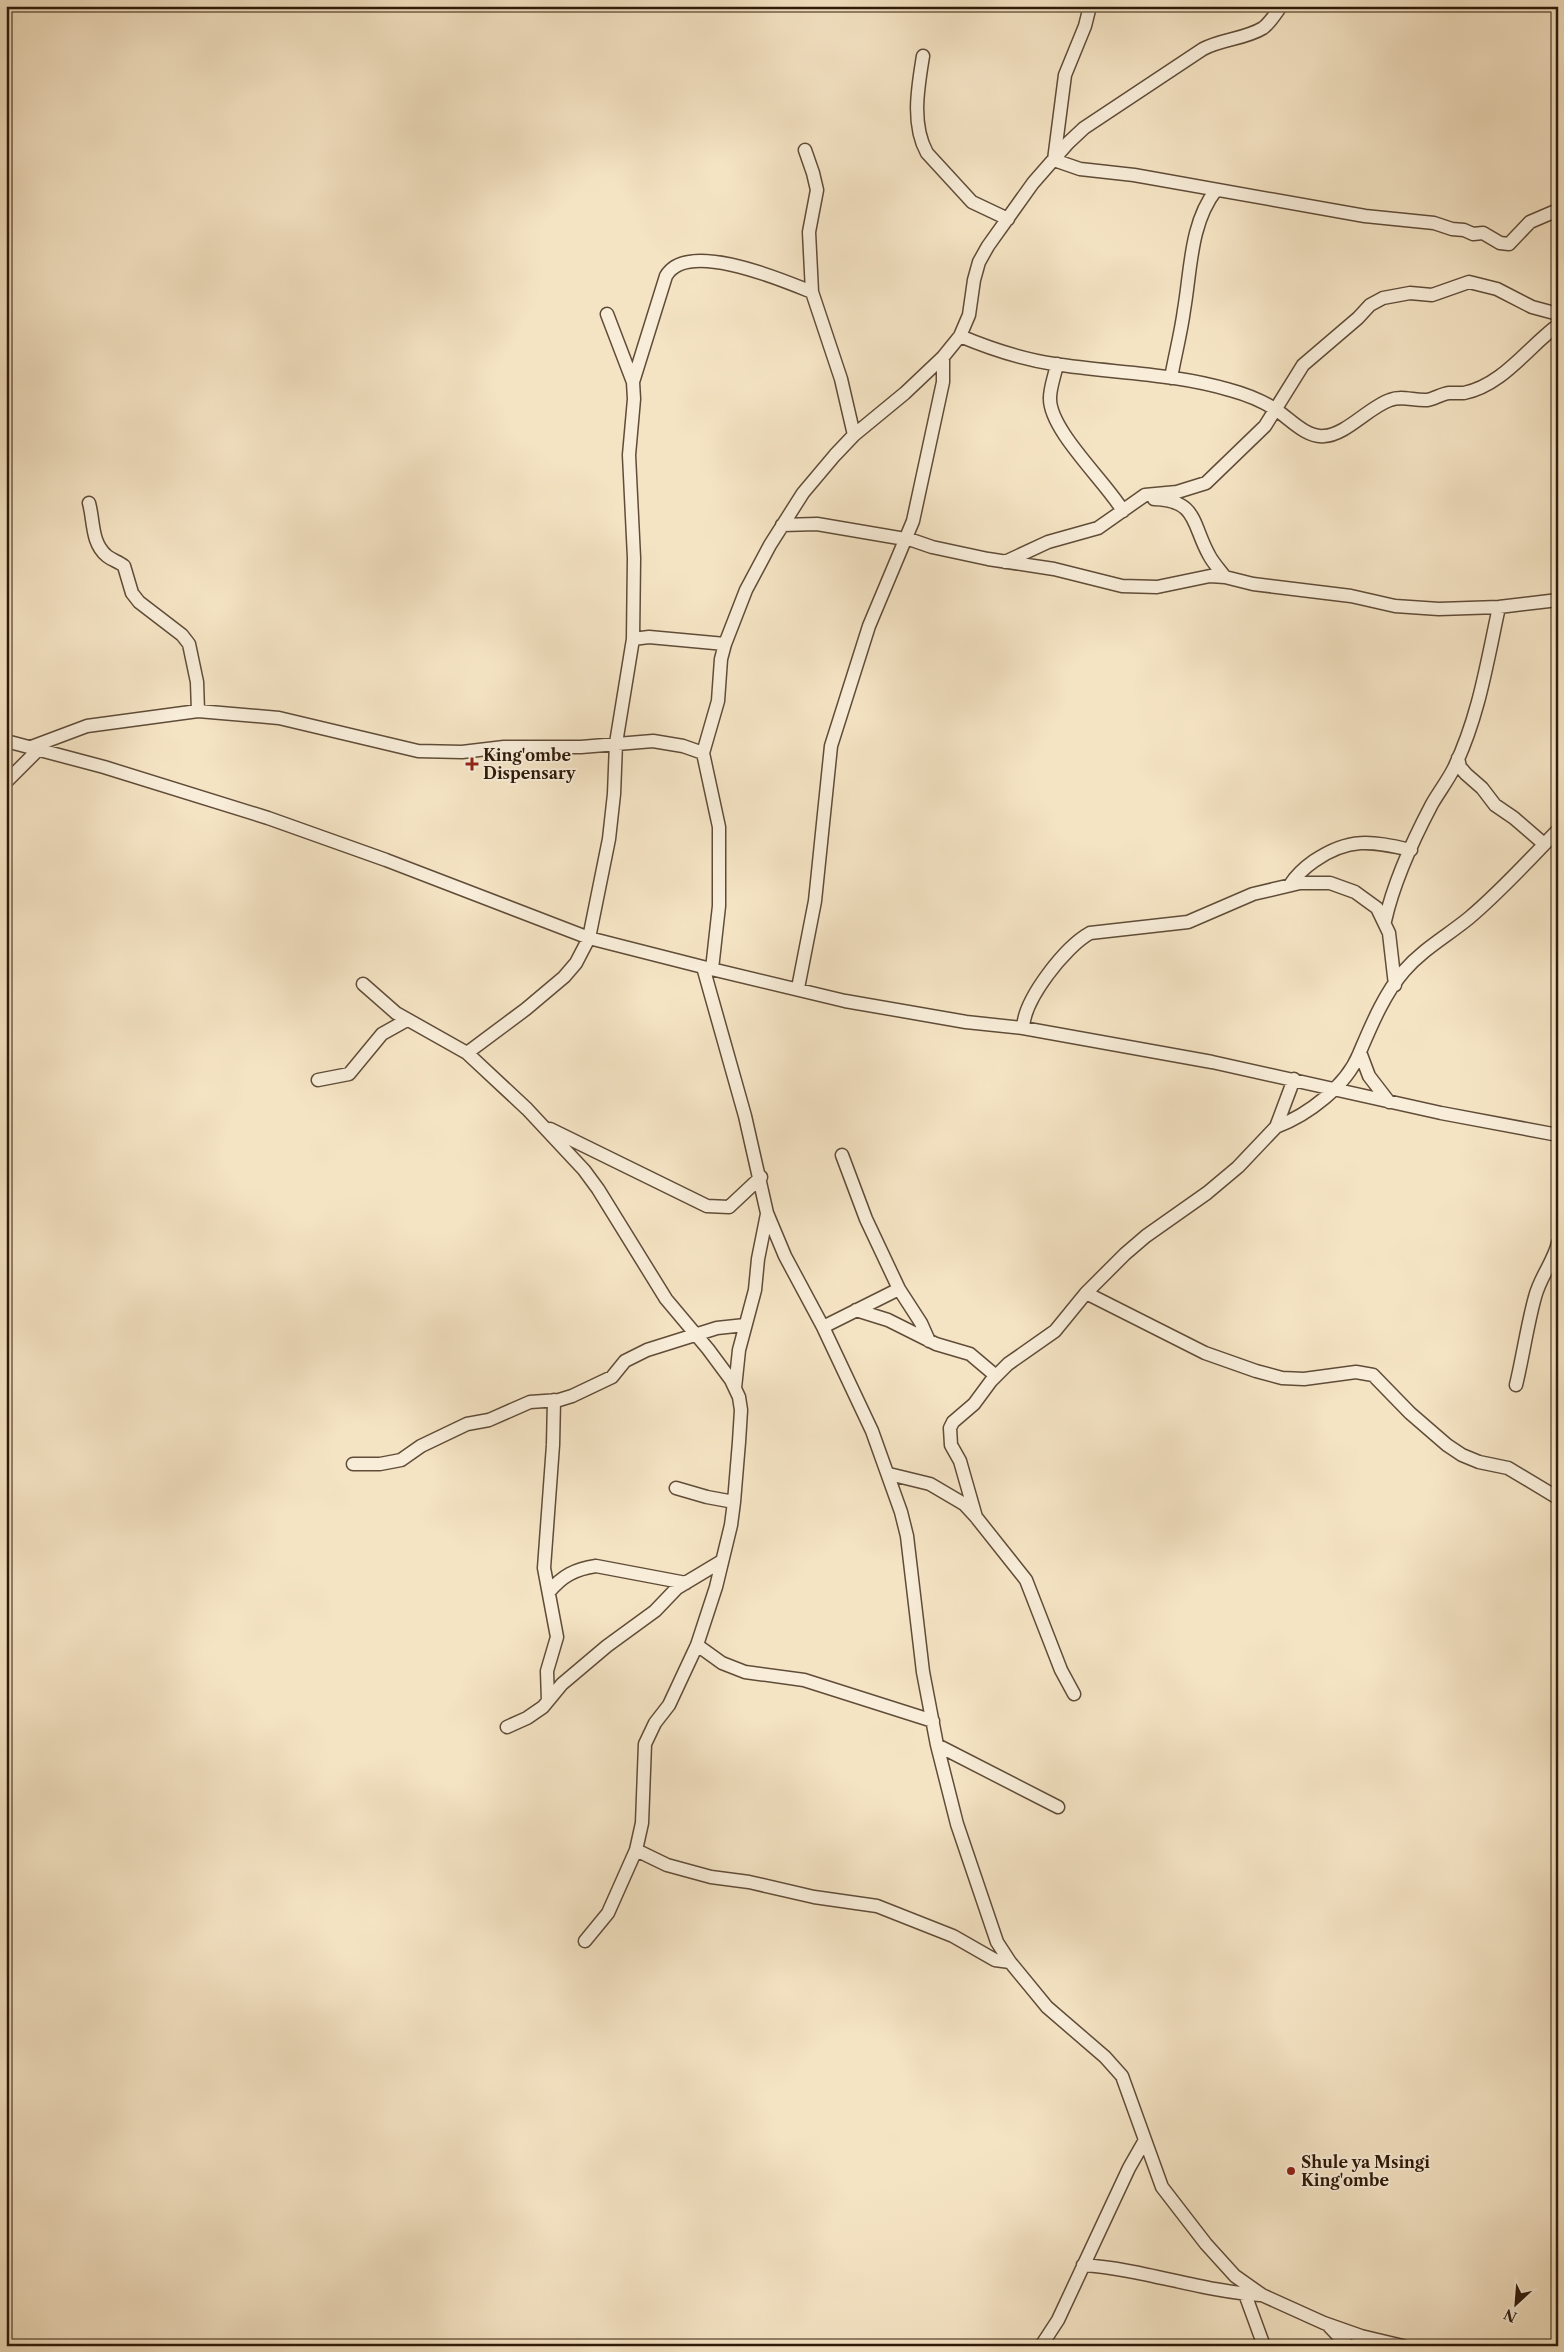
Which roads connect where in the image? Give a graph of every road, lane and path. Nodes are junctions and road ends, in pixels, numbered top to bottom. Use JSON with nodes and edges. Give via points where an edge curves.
{"nodes":[{"id":1,"x":1090,"y":6,"type":"edge"},
{"id":2,"x":1281,"y":6,"type":"edge"},
{"id":3,"x":924,"y":56,"type":"dead end"},
{"id":4,"x":805,"y":150,"type":"dead end"},
{"id":5,"x":1054,"y":160,"type":"junction"},
{"id":6,"x":1216,"y":190,"type":"junction"},
{"id":7,"x":1558,"y":210,"type":"edge"},
{"id":8,"x":1008,"y":219,"type":"junction"},
{"id":9,"x":812,"y":292,"type":"junction"},
{"id":10,"x":607,"y":314,"type":"dead end"},
{"id":11,"x":1558,"y":314,"type":"edge"},
{"id":12,"x":1558,"y":325,"type":"edge"},
{"id":13,"x":960,"y":336,"type":"junction"},
{"id":14,"x":943,"y":357,"type":"junction"},
{"id":15,"x":1057,"y":364,"type":"junction"},
{"id":16,"x":1171,"y":378,"type":"junction"},
{"id":17,"x":633,"y":382,"type":"junction"},
{"id":18,"x":1274,"y":409,"type":"junction"},
{"id":19,"x":854,"y":435,"type":"junction"},
{"id":20,"x":1139,"y":499,"type":"junction"},
{"id":21,"x":89,"y":503,"type":"dead end"},
{"id":22,"x":1123,"y":511,"type":"junction"},
{"id":23,"x":782,"y":525,"type":"junction"},
{"id":24,"x":905,"y":538,"type":"junction"},
{"id":25,"x":1005,"y":562,"type":"junction"},
{"id":26,"x":1225,"y":577,"type":"junction"},
{"id":27,"x":1558,"y":600,"type":"edge"},
{"id":28,"x":1499,"y":607,"type":"junction"},
{"id":29,"x":633,"y":639,"type":"junction"},
{"id":30,"x":725,"y":644,"type":"junction"},
{"id":31,"x":198,"y":711,"type":"junction"},
{"id":32,"x":6,"y":741,"type":"edge"},
{"id":33,"x":616,"y":743,"type":"junction"},
{"id":34,"x":35,"y":748,"type":"junction"},
{"id":35,"x":703,"y":753,"type":"junction"},
{"id":36,"x":1458,"y":758,"type":"junction"},
{"id":37,"x":6,"y":782,"type":"edge"},
{"id":38,"x":1558,"y":830,"type":"edge"},
{"id":39,"x":1544,"y":844,"type":"junction"},
{"id":40,"x":1411,"y":850,"type":"junction"},
{"id":41,"x":1290,"y":886,"type":"junction"},
{"id":42,"x":1385,"y":921,"type":"junction"},
{"id":43,"x":589,"y":938,"type":"junction"},
{"id":44,"x":708,"y":968,"type":"junction"},
{"id":45,"x":363,"y":984,"type":"dead end"},
{"id":46,"x":1395,"y":985,"type":"junction"},
{"id":47,"x":798,"y":988,"type":"junction"},
{"id":48,"x":407,"y":1020,"type":"junction"},
{"id":49,"x":1023,"y":1028,"type":"junction"},
{"id":50,"x":1360,"y":1052,"type":"junction"},
{"id":51,"x":467,"y":1053,"type":"junction"},
{"id":52,"x":1294,"y":1079,"type":"junction"},
{"id":53,"x":318,"y":1080,"type":"dead end"},
{"id":54,"x":1336,"y":1088,"type":"junction"},
{"id":55,"x":1389,"y":1102,"type":"junction"},
{"id":56,"x":543,"y":1125,"type":"junction"},
{"id":57,"x":1276,"y":1127,"type":"junction"},
{"id":58,"x":1558,"y":1135,"type":"edge"},
{"id":59,"x":842,"y":1155,"type":"dead end"},
{"id":60,"x":761,"y":1177,"type":"junction"},
{"id":61,"x":767,"y":1213,"type":"junction"},
{"id":62,"x":1558,"y":1243,"type":"edge"},
{"id":63,"x":899,"y":1289,"type":"junction"},
{"id":64,"x":1086,"y":1293,"type":"junction"},
{"id":65,"x":856,"y":1310,"type":"junction"},
{"id":66,"x":744,"y":1325,"type":"junction"},
{"id":67,"x":823,"y":1327,"type":"junction"},
{"id":68,"x":696,"y":1334,"type":"junction"},
{"id":69,"x":929,"y":1341,"type":"junction"},
{"id":70,"x":996,"y":1376,"type":"junction"},
{"id":71,"x":1516,"y":1385,"type":"dead end"},
{"id":72,"x":734,"y":1388,"type":"junction"},
{"id":73,"x":554,"y":1400,"type":"junction"},
{"id":74,"x":353,"y":1464,"type":"dead end"},
{"id":75,"x":889,"y":1474,"type":"junction"},
{"id":76,"x":676,"y":1488,"type":"dead end"},
{"id":77,"x":1558,"y":1498,"type":"edge"},
{"id":78,"x":734,"y":1502,"type":"junction"},
{"id":79,"x":976,"y":1517,"type":"junction"},
{"id":80,"x":722,"y":1561,"type":"junction"},
{"id":81,"x":686,"y":1582,"type":"junction"},
{"id":82,"x":549,"y":1592,"type":"junction"},
{"id":83,"x":697,"y":1645,"type":"junction"},
{"id":84,"x":1074,"y":1694,"type":"dead end"},
{"id":85,"x":548,"y":1701,"type":"junction"},
{"id":86,"x":932,"y":1721,"type":"junction"},
{"id":87,"x":507,"y":1727,"type":"dead end"},
{"id":88,"x":937,"y":1745,"type":"junction"},
{"id":89,"x":1058,"y":1807,"type":"dead end"},
{"id":90,"x":636,"y":1850,"type":"junction"},
{"id":91,"x":585,"y":1941,"type":"dead end"},
{"id":92,"x":1010,"y":1962,"type":"junction"},
{"id":93,"x":1145,"y":2140,"type":"junction"},
{"id":94,"x":1083,"y":2265,"type":"junction"},
{"id":95,"x":1245,"y":2294,"type":"junction"},
{"id":96,"x":1262,"y":2295,"type":"junction"},
{"id":97,"x":1327,"y":2324,"type":"junction"},
{"id":98,"x":1041,"y":2346,"type":"edge"},
{"id":99,"x":1264,"y":2346,"type":"edge"},
{"id":100,"x":1348,"y":2346,"type":"edge"},
{"id":101,"x":1404,"y":2346,"type":"edge"}],
"edges":[{"from":1,"to":5,"type":"street","via":[[1065,75]]},
{"from":2,"to":5,"type":"street","via":[[1265,26],[1202,49],[1084,128]]},
{"from":3,"to":8,"type":"street","via":[[917,109],[923,146],[972,202]]},
{"from":4,"to":9,"type":"street","via":[[817,190],[808,232]]},
{"from":5,"to":6,"type":"street","via":[[1080,169]]},
{"from":5,"to":8,"type":"street"},
{"from":6,"to":7,"type":"street","via":[[1365,216],[1434,223],[1452,230],[1483,233],[1505,244],[1509,244],[1530,222]]},
{"from":6,"to":16,"type":"street","via":[[1207,203],[1194,237]]},
{"from":8,"to":13,"type":"street","via":[[979,262],[969,315]]},
{"from":9,"to":17,"type":"street","via":[[768,274],[716,261],[685,261],[673,266],[666,276]]},
{"from":9,"to":19,"type":"street","via":[[841,379]]},
{"from":10,"to":17,"type":"street"},
{"from":11,"to":18,"type":"street","via":[[1532,306],[1490,286],[1469,282],[1432,295],[1410,293],[1383,298],[1370,305],[1303,365]]},
{"from":12,"to":18,"type":"street","via":[[1483,387],[1429,400],[1399,397],[1388,400],[1328,436],[1306,431]]},
{"from":13,"to":14,"type":"street"},
{"from":13,"to":15,"type":"street","via":[[1011,355]]},
{"from":14,"to":19,"type":"street"},
{"from":14,"to":24,"type":"street","via":[[943,382],[924,478],[914,521]]},
{"from":15,"to":16,"type":"street"},
{"from":15,"to":22,"type":"street","via":[[1049,399],[1058,424]]},
{"from":16,"to":18,"type":"street","via":[[1228,389]]},
{"from":17,"to":29,"type":"street","via":[[629,455],[634,558]]},
{"from":18,"to":20,"type":"street","via":[[1254,438],[1206,483],[1177,492],[1144,495]]},
{"from":19,"to":23,"type":"street","via":[[803,494]]},
{"from":20,"to":22,"type":"street"},
{"from":20,"to":26,"type":"street","via":[[1176,502],[1189,510],[1208,554]]},
{"from":21,"to":31,"type":"street","via":[[100,548],[124,566],[132,593],[139,602],[189,644],[197,682]]},
{"from":22,"to":25,"type":"street","via":[[1098,528],[1048,542]]},
{"from":23,"to":24,"type":"street","via":[[817,524]]},
{"from":23,"to":30,"type":"street","via":[[746,590]]},
{"from":24,"to":25,"type":"street"},
{"from":24,"to":47,"type":"street","via":[[869,626],[830,746],[816,900]]},
{"from":25,"to":26,"type":"street","via":[[1054,569],[1122,586],[1158,587],[1196,578]]},
{"from":26,"to":28,"type":"street","via":[[1395,606],[1439,609]]},
{"from":27,"to":28,"type":"street"},
{"from":28,"to":36,"type":"street","via":[[1477,712]]},
{"from":29,"to":30,"type":"street","via":[[649,637]]},
{"from":29,"to":33,"type":"street"},
{"from":30,"to":35,"type":"street","via":[[718,701]]},
{"from":31,"to":33,"type":"street","via":[[279,718],[436,753]]},
{"from":31,"to":34,"type":"street","via":[[87,726]]},
{"from":32,"to":34,"type":"street"},
{"from":33,"to":35,"type":"street","via":[[664,742]]},
{"from":33,"to":43,"type":"street","via":[[609,839]]},
{"from":34,"to":37,"type":"street"},
{"from":34,"to":43,"type":"street","via":[[268,818]]},
{"from":35,"to":44,"type":"street","via":[[719,827],[719,906]]},
{"from":36,"to":39,"type":"street","via":[[1460,767],[1495,805]]},
{"from":36,"to":40,"type":"street","via":[[1432,803]]},
{"from":38,"to":39,"type":"street"},
{"from":39,"to":46,"type":"street","via":[[1468,919],[1426,949]]},
{"from":40,"to":41,"type":"street","via":[[1368,843],[1334,848],[1299,872]]},
{"from":40,"to":42,"type":"street"},
{"from":41,"to":42,"type":"street","via":[[1300,882],[1320,882],[1342,887],[1370,901]]},
{"from":41,"to":49,"type":"street","via":[[1240,898],[1188,922],[1090,933],[1078,940],[1050,972],[1023,1017]]},
{"from":42,"to":46,"type":"street","via":[[1390,933]]},
{"from":43,"to":44,"type":"street"},
{"from":43,"to":51,"type":"street","via":[[576,963],[564,977]]},
{"from":44,"to":47,"type":"street"},
{"from":44,"to":60,"type":"street"},
{"from":45,"to":48,"type":"street"},
{"from":46,"to":50,"type":"street","via":[[1368,1030]]},
{"from":47,"to":49,"type":"street","via":[[966,1022]]},
{"from":48,"to":51,"type":"street"},
{"from":48,"to":53,"type":"street","via":[[382,1034],[349,1074]]},
{"from":49,"to":52,"type":"street"},
{"from":50,"to":54,"type":"street"},
{"from":50,"to":55,"type":"street","via":[[1369,1076]]},
{"from":51,"to":56,"type":"street"},
{"from":52,"to":54,"type":"street"},
{"from":52,"to":57,"type":"street"},
{"from":54,"to":55,"type":"street"},
{"from":54,"to":57,"type":"street","via":[[1305,1114]]},
{"from":55,"to":58,"type":"street"},
{"from":56,"to":60,"type":"street","via":[[707,1206],[729,1206]]},
{"from":56,"to":68,"type":"street","via":[[595,1185],[666,1299]]},
{"from":57,"to":64,"type":"street","via":[[1217,1186],[1146,1236]]},
{"from":59,"to":63,"type":"street","via":[[866,1219]]},
{"from":60,"to":61,"type":"street"},
{"from":61,"to":66,"type":"street","via":[[755,1290]]},
{"from":61,"to":67,"type":"street","via":[[785,1256]]},
{"from":62,"to":71,"type":"street","via":[[1540,1279]]},
{"from":63,"to":65,"type":"street"},
{"from":63,"to":69,"type":"street"},
{"from":64,"to":70,"type":"street","via":[[1055,1331],[1017,1356]]},
{"from":64,"to":77,"type":"street","via":[[1206,1353],[1256,1371],[1282,1378],[1304,1379],[1356,1372],[1373,1375],[1410,1413],[1462,1455],[1508,1468]]},
{"from":65,"to":67,"type":"street"},
{"from":65,"to":69,"type":"street","via":[[888,1320]]},
{"from":66,"to":68,"type":"street"},
{"from":66,"to":72,"type":"street"},
{"from":67,"to":75,"type":"street"},
{"from":68,"to":72,"type":"street"},
{"from":68,"to":73,"type":"street","via":[[633,1356],[612,1377],[572,1396]]},
{"from":69,"to":70,"type":"street","via":[[970,1354]]},
{"from":70,"to":79,"type":"street","via":[[950,1428],[950,1445],[960,1461]]},
{"from":72,"to":78,"type":"street","via":[[740,1410]]},
{"from":73,"to":74,"type":"street","via":[[530,1402],[489,1420],[467,1424],[395,1462]]},
{"from":73,"to":82,"type":"street","via":[[544,1568]]},
{"from":75,"to":79,"type":"street","via":[[930,1484],[964,1504]]},
{"from":75,"to":86,"type":"street","via":[[907,1536]]},
{"from":76,"to":78,"type":"street"},
{"from":78,"to":80,"type":"street"},
{"from":79,"to":84,"type":"street","via":[[1026,1580],[1060,1670]]},
{"from":80,"to":81,"type":"street"},
{"from":80,"to":83,"type":"street"},
{"from":81,"to":82,"type":"street","via":[[596,1566],[580,1568],[567,1575]]},
{"from":81,"to":85,"type":"street","via":[[655,1611],[578,1670]]},
{"from":82,"to":85,"type":"street","via":[[557,1637],[547,1671]]},
{"from":83,"to":86,"type":"street","via":[[737,1670],[804,1680]]},
{"from":83,"to":90,"type":"street","via":[[669,1705],[654,1723],[645,1744],[642,1823]]},
{"from":85,"to":87,"type":"street","via":[[527,1718]]},
{"from":86,"to":88,"type":"street"},
{"from":88,"to":89,"type":"street"},
{"from":88,"to":92,"type":"street","via":[[948,1793],[987,1919]]},
{"from":90,"to":91,"type":"street","via":[[608,1913]]},
{"from":90,"to":92,"type":"street","via":[[667,1865],[711,1877],[877,1906],[935,1928],[995,1960]]},
{"from":92,"to":93,"type":"street","via":[[1047,2007],[1104,2056],[1122,2076]]},
{"from":93,"to":94,"type":"street"},
{"from":93,"to":96,"type":"street","via":[[1155,2173],[1171,2201],[1235,2276]]},
{"from":94,"to":95,"type":"street"},
{"from":94,"to":98,"type":"street","via":[[1058,2320]]},
{"from":95,"to":96,"type":"street"},
{"from":95,"to":99,"type":"street"},
{"from":96,"to":97,"type":"street"},
{"from":97,"to":100,"type":"street"},
{"from":97,"to":101,"type":"street"}]}
